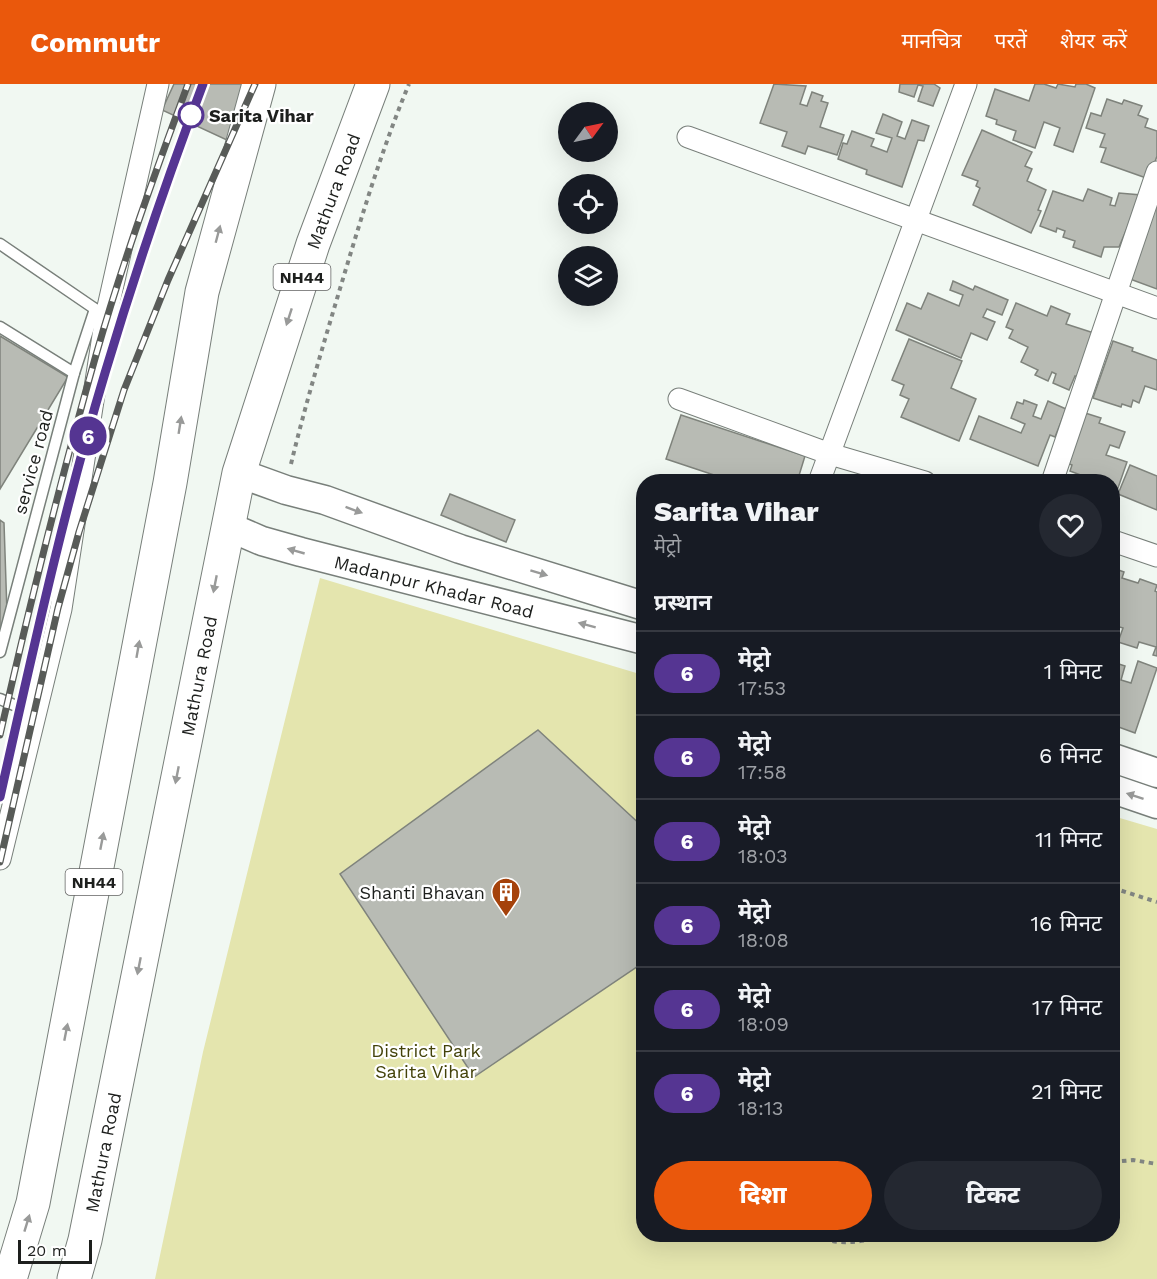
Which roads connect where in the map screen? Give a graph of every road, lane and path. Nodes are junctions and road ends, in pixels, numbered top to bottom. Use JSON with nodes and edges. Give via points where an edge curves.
{"nodes":[{"id":1,"x":158,"y":84,"type":"edge"},
{"id":2,"x":259,"y":84,"type":"edge"},
{"id":3,"x":373,"y":84,"type":"edge"},
{"id":4,"x":409,"y":84,"type":"edge"},
{"id":5,"x":966,"y":84,"type":"edge"},
{"id":6,"x":687,"y":137,"type":"dead end"},
{"id":7,"x":1157,"y":172,"type":"edge"},
{"id":8,"x":916,"y":220,"type":"junction"},
{"id":9,"x":0,"y":244,"type":"edge"},
{"id":10,"x":1116,"y":293,"type":"junction"},
{"id":11,"x":1157,"y":308,"type":"edge"},
{"id":12,"x":101,"y":313,"type":"junction"},
{"id":13,"x":0,"y":327,"type":"edge"},
{"id":14,"x":74,"y":373,"type":"junction"},
{"id":15,"x":680,"y":399,"type":"dead end"},
{"id":16,"x":830,"y":454,"type":"junction"},
{"id":17,"x":291,"y":465,"type":"dead end"},
{"id":18,"x":239,"y":473,"type":"junction"},
{"id":19,"x":822,"y":474,"type":"edge"},
{"id":20,"x":898,"y":474,"type":"edge"},
{"id":21,"x":1055,"y":474,"type":"edge"},
{"id":22,"x":227,"y":526,"type":"junction"},
{"id":23,"x":1120,"y":543,"type":"edge"},
{"id":24,"x":1157,"y":556,"type":"edge"},
{"id":25,"x":636,"y":604,"type":"edge"},
{"id":26,"x":636,"y":638,"type":"edge"},
{"id":27,"x":0,"y":652,"type":"edge"},
{"id":28,"x":0,"y":699,"type":"edge"},
{"id":29,"x":35,"y":714,"type":"junction"},
{"id":30,"x":1120,"y":760,"type":"edge"},
{"id":31,"x":1157,"y":773,"type":"edge"},
{"id":32,"x":9,"y":786,"type":"edge"},
{"id":33,"x":1120,"y":791,"type":"edge"},
{"id":34,"x":1157,"y":804,"type":"edge"},
{"id":35,"x":0,"y":859,"type":"edge"},
{"id":36,"x":1120,"y":890,"type":"edge"},
{"id":37,"x":1157,"y":902,"type":"edge"},
{"id":38,"x":1120,"y":1161,"type":"edge"},
{"id":39,"x":1157,"y":1164,"type":"edge"},
{"id":40,"x":10,"y":1279,"type":"edge"},
{"id":41,"x":74,"y":1279,"type":"edge"}],
"edges":[{"from":1,"to":12,"type":"street"},
{"from":40,"to":2,"type":"highway","number":"NH44","one_way":true,"via":[[33,1203],[170,483],[202,292]]},
{"from":3,"to":18,"type":"highway","name":"Mathura Road","number":"NH44","one_way":true,"via":[[309,255]]},
{"from":4,"to":17,"type":"path","via":[[356,234],[303,411]]},
{"from":5,"to":8,"type":"street"},
{"from":6,"to":8,"type":"street"},
{"from":7,"to":10,"type":"street"},
{"from":8,"to":10,"type":"street"},
{"from":8,"to":16,"type":"street"},
{"from":9,"to":12,"type":"lane"},
{"from":10,"to":11,"type":"street"},
{"from":10,"to":21,"type":"street"},
{"from":12,"to":14,"type":"lane","name":"service road","via":[[80,350]]},
{"from":12,"to":29,"type":"street","via":[[61,609]]},
{"from":13,"to":14,"type":"lane"},
{"from":14,"to":27,"type":"lane","name":"service road"},
{"from":15,"to":16,"type":"street"},
{"from":16,"to":19,"type":"street"},
{"from":16,"to":20,"type":"street"},
{"from":18,"to":22,"type":"highway","name":"Mathura Road","number":"NH44"},
{"from":18,"to":25,"type":"street","name":"Madanpur Khadar Road","one_way":true,"via":[[460,549]]},
{"from":26,"to":22,"type":"street","name":"Madanpur Khadar Road","one_way":true,"via":[[301,552]]},
{"from":22,"to":41,"type":"highway","name":"Mathura Road","number":"NH44","one_way":true,"via":[[85,1240]]},
{"from":23,"to":24,"type":"street"},
{"from":28,"to":29,"type":"lane"},
{"from":29,"to":32,"type":"street"},
{"from":30,"to":31,"type":"street"},
{"from":32,"to":35,"type":"street"},
{"from":34,"to":33,"type":"street","one_way":true},
{"from":36,"to":37,"type":"path"},
{"from":38,"to":39,"type":"path"}]}
